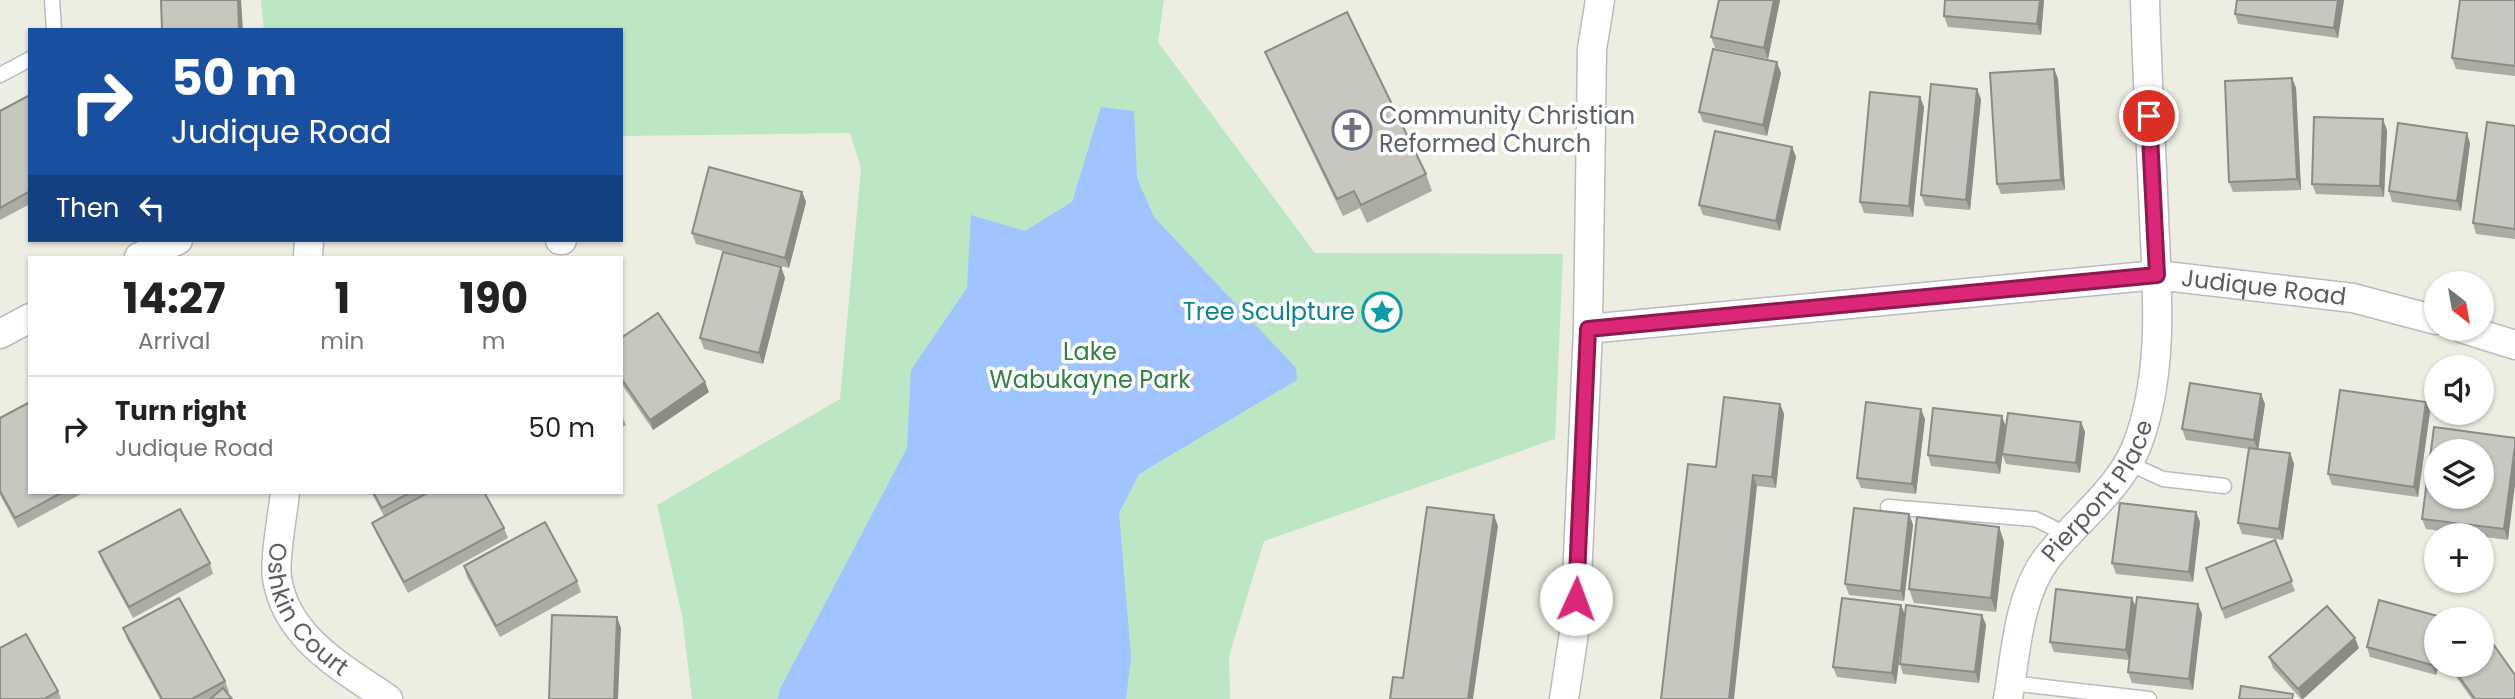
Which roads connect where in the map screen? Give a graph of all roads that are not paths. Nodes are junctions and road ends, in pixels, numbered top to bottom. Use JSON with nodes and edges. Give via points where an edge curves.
{"nodes":[{"id":1,"x":52,"y":0,"type":"edge"},
{"id":2,"x":1600,"y":0,"type":"edge"},
{"id":3,"x":2145,"y":0,"type":"edge"},
{"id":4,"x":54,"y":28,"type":"edge"},
{"id":5,"x":28,"y":60,"type":"edge"},
{"id":6,"x":0,"y":75,"type":"edge"},
{"id":7,"x":173,"y":242,"type":"edge"},
{"id":8,"x":141,"y":256,"type":"edge"},
{"id":9,"x":2157,"y":275,"type":"junction"},
{"id":10,"x":2424,"y":317,"type":"edge"},
{"id":11,"x":28,"y":319,"type":"edge"},
{"id":12,"x":1588,"y":329,"type":"junction"},
{"id":13,"x":0,"y":334,"type":"edge"},
{"id":14,"x":2494,"y":338,"type":"edge"},
{"id":15,"x":2515,"y":345,"type":"edge"},
{"id":16,"x":2126,"y":462,"type":"junction"},
{"id":17,"x":2224,"y":486,"type":"dead end"},
{"id":18,"x":285,"y":494,"type":"edge"},
{"id":19,"x":1888,"y":507,"type":"dead end"},
{"id":20,"x":2068,"y":536,"type":"junction"},
{"id":21,"x":2009,"y":691,"type":"edge"},
{"id":22,"x":388,"y":699,"type":"edge"},
{"id":23,"x":1564,"y":699,"type":"edge"},
{"id":24,"x":2149,"y":699,"type":"edge"}],
"edges":[{"from":1,"to":4,"type":"lane"},
{"from":2,"to":12,"type":"street","via":[[1592,49]]},
{"from":3,"to":9,"type":"street","name":"Pierpont Place"},
{"from":5,"to":6,"type":"lane"},
{"from":7,"to":8,"type":"street"},
{"from":9,"to":10,"type":"street","name":"Judique Road","via":[[2353,298]]},
{"from":9,"to":12,"type":"street","name":"Judique Road"},
{"from":9,"to":16,"type":"street","name":"Pierpont Place","via":[[2157,368],[2140,439]]},
{"from":11,"to":13,"type":"street"},
{"from":12,"to":23,"type":"street","via":[[1575,626]]},
{"from":14,"to":15,"type":"street"},
{"from":16,"to":17,"type":"lane","via":[[2163,479]]},
{"from":16,"to":20,"type":"street","name":"Pierpont Place","via":[[2107,494]]},
{"from":18,"to":22,"type":"street","name":"Oshkin Court","via":[[277,578],[288,608],[320,652]]},
{"from":19,"to":20,"type":"lane","via":[[2035,519]]},
{"from":20,"to":21,"type":"street","name":"Pierpont Place","via":[[2033,582]]},
{"from":21,"to":24,"type":"lane"}]}
